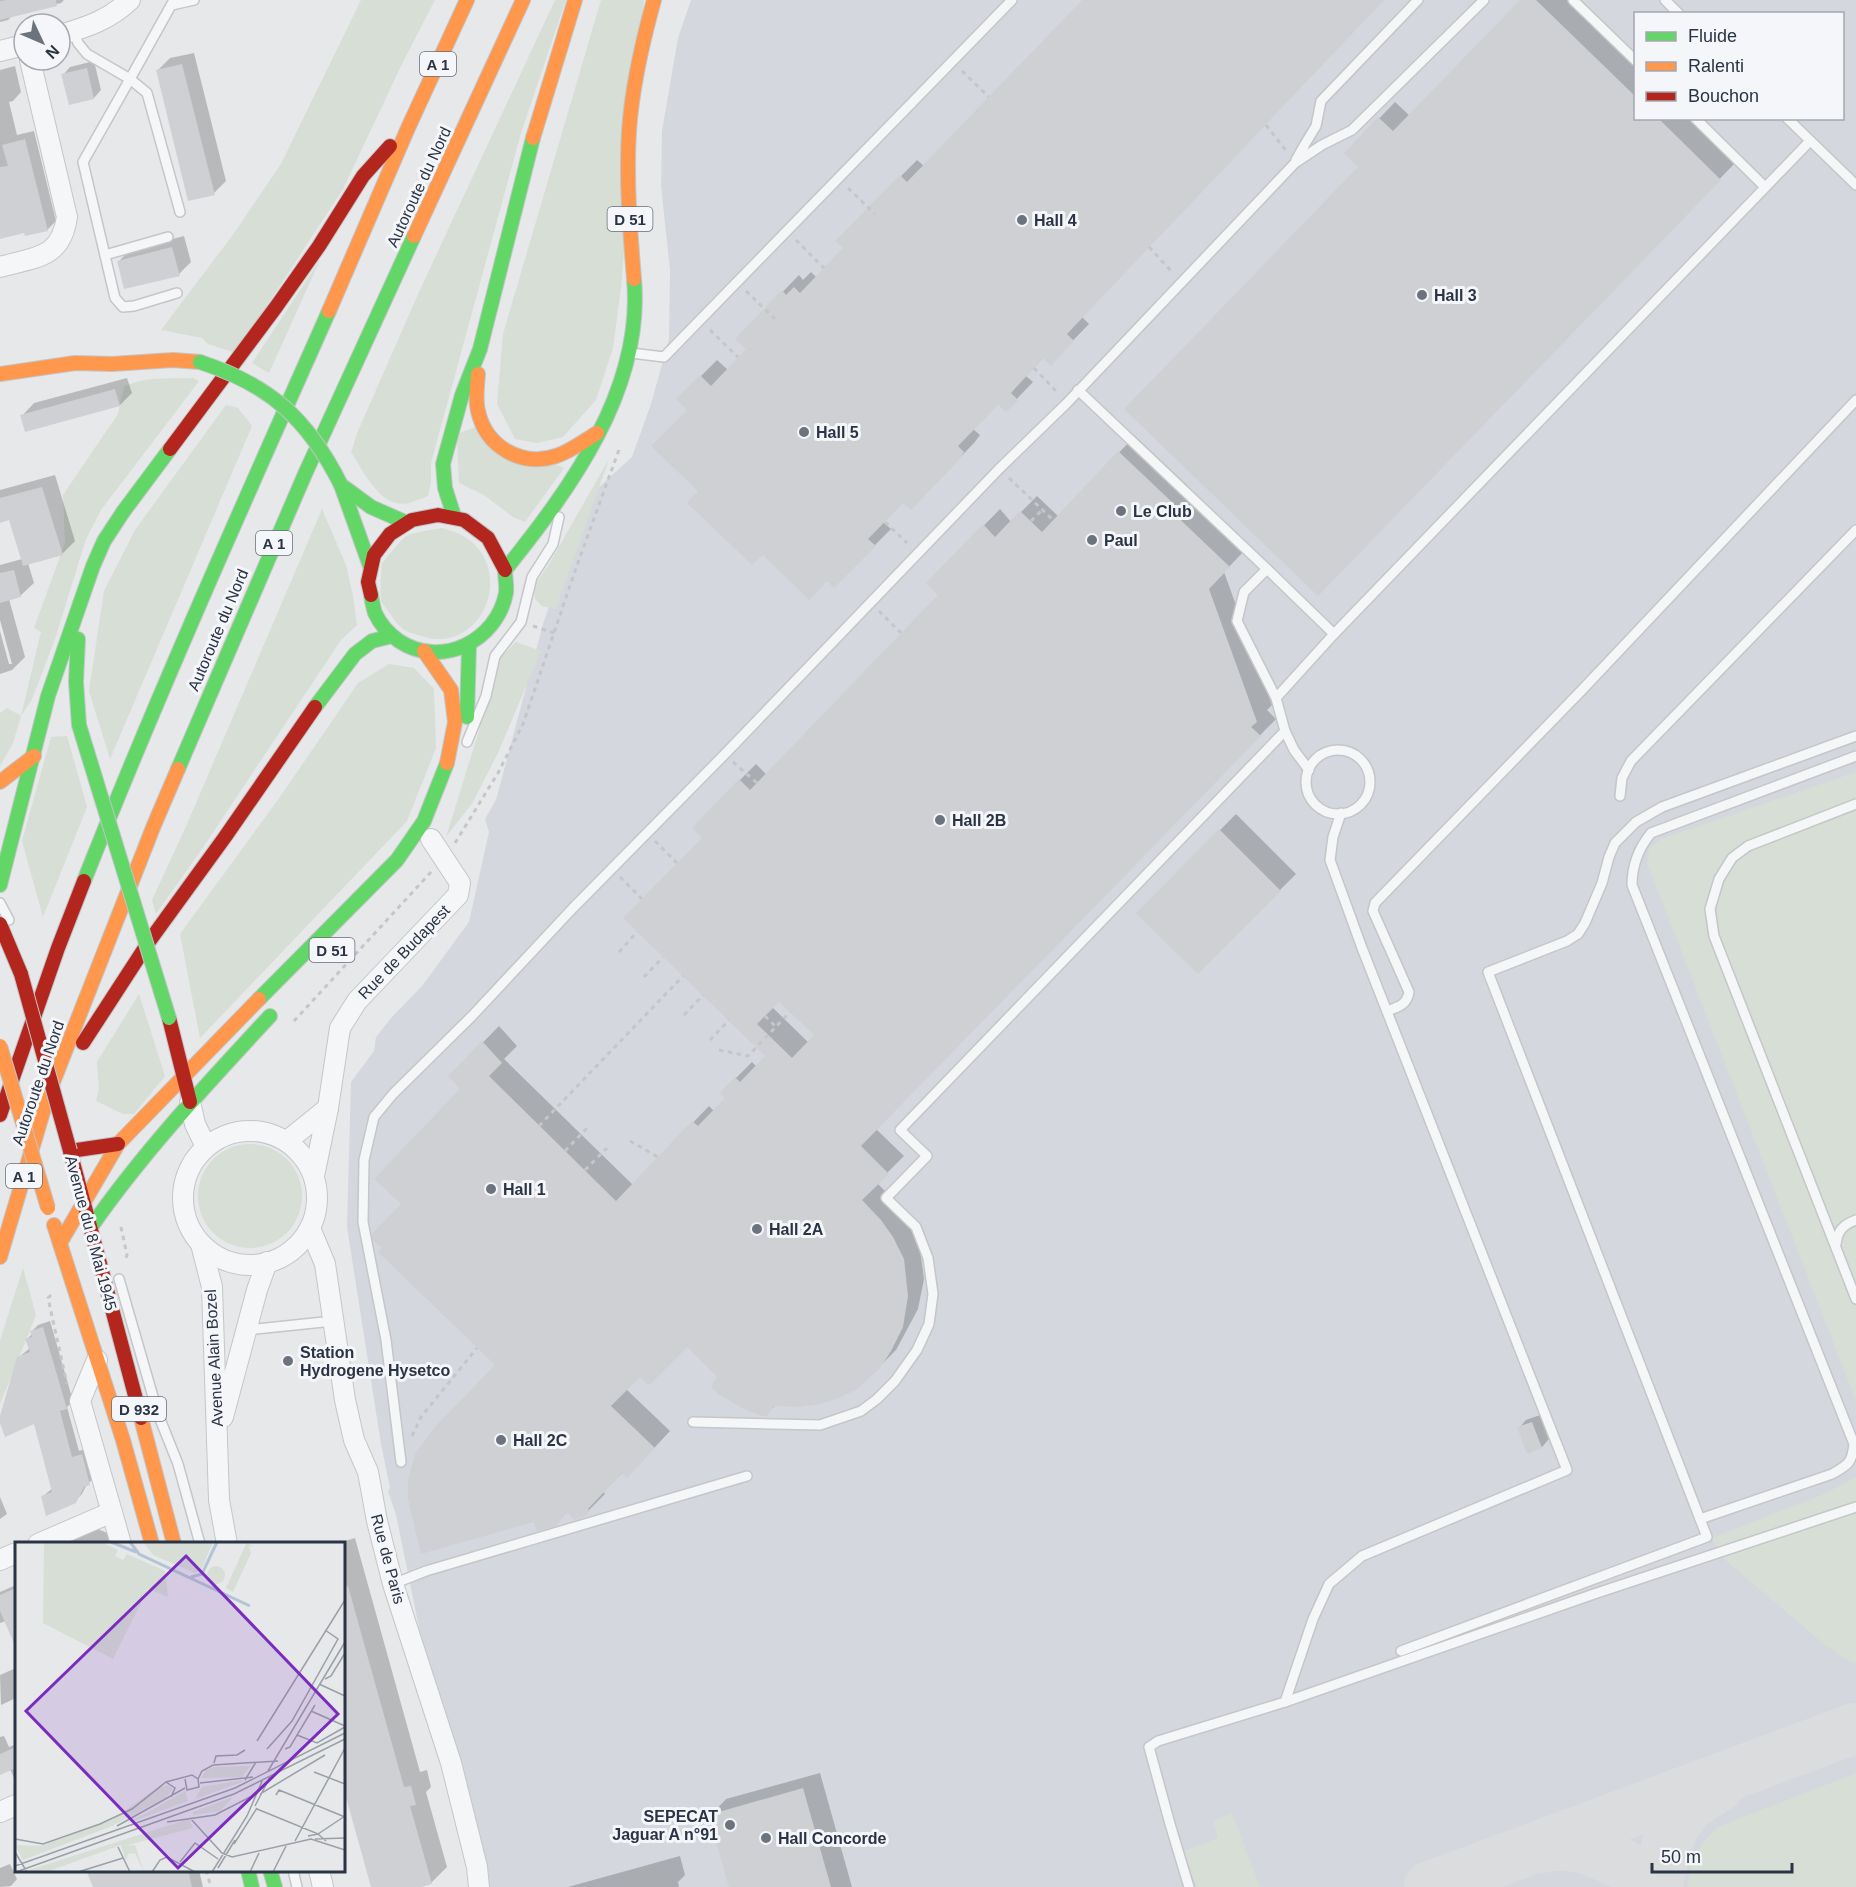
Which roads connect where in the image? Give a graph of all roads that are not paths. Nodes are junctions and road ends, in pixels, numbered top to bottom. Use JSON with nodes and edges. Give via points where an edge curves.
{"nodes":[{"id":1,"x":130,"y":0,"type":"edge"},
{"id":2,"x":194,"y":0,"type":"edge"},
{"id":3,"x":467,"y":0,"type":"edge"},
{"id":4,"x":523,"y":0,"type":"edge"},
{"id":5,"x":575,"y":0,"type":"edge"},
{"id":6,"x":654,"y":0,"type":"edge"},
{"id":7,"x":1012,"y":0,"type":"edge"},
{"id":8,"x":1419,"y":0,"type":"edge"},
{"id":9,"x":1484,"y":0,"type":"edge"},
{"id":10,"x":1573,"y":0,"type":"edge"},
{"id":11,"x":1665,"y":0,"type":"edge"},
{"id":12,"x":173,"y":3,"type":"edge"},
{"id":13,"x":1677,"y":12,"type":"edge"},
{"id":14,"x":72,"y":32,"type":"edge"},
{"id":15,"x":72,"y":38,"type":"edge"},
{"id":16,"x":1634,"y":60,"type":"edge"},
{"id":17,"x":33,"y":72,"type":"edge"},
{"id":18,"x":130,"y":79,"type":"junction"},
{"id":19,"x":1697,"y":120,"type":"edge"},
{"id":20,"x":1789,"y":120,"type":"edge"},
{"id":21,"x":408,"y":128,"type":"junction"},
{"id":22,"x":1810,"y":141,"type":"junction"},
{"id":23,"x":1295,"y":163,"type":"junction"},
{"id":24,"x":1856,"y":185,"type":"edge"},
{"id":25,"x":1765,"y":187,"type":"junction"},
{"id":26,"x":180,"y":212,"type":"dead end"},
{"id":27,"x":168,"y":237,"type":"dead end"},
{"id":28,"x":105,"y":255,"type":"junction"},
{"id":29,"x":0,"y":267,"type":"edge"},
{"id":30,"x":177,"y":293,"type":"dead end"},
{"id":31,"x":480,"y":349,"type":"junction"},
{"id":32,"x":629,"y":352,"type":"junction"},
{"id":33,"x":112,"y":364,"type":"junction"},
{"id":34,"x":0,"y":374,"type":"edge"},
{"id":35,"x":94,"y":374,"type":"dead end"},
{"id":36,"x":1078,"y":390,"type":"junction"},
{"id":37,"x":1856,"y":400,"type":"edge"},
{"id":38,"x":597,"y":433,"type":"junction"},
{"id":39,"x":341,"y":485,"type":"junction"},
{"id":40,"x":565,"y":488,"type":"junction"},
{"id":41,"x":454,"y":516,"type":"junction"},
{"id":42,"x":405,"y":522,"type":"junction"},
{"id":43,"x":543,"y":522,"type":"junction"},
{"id":44,"x":1856,"y":530,"type":"edge"},
{"id":45,"x":490,"y":538,"type":"junction"},
{"id":46,"x":370,"y":566,"type":"junction"},
{"id":47,"x":1267,"y":568,"type":"junction"},
{"id":48,"x":505,"y":570,"type":"junction"},
{"id":49,"x":85,"y":590,"type":"junction"},
{"id":50,"x":1334,"y":634,"type":"junction"},
{"id":51,"x":392,"y":636,"type":"junction"},
{"id":52,"x":469,"y":645,"type":"junction"},
{"id":53,"x":424,"y":651,"type":"junction"},
{"id":54,"x":1276,"y":698,"type":"junction"},
{"id":55,"x":1285,"y":731,"type":"junction"},
{"id":56,"x":1856,"y":735,"type":"edge"},
{"id":57,"x":466,"y":746,"type":"joint"},
{"id":58,"x":34,"y":756,"type":"junction"},
{"id":59,"x":1856,"y":756,"type":"edge"},
{"id":60,"x":1309,"y":770,"type":"junction"},
{"id":61,"x":0,"y":782,"type":"edge"},
{"id":62,"x":1620,"y":796,"type":"dead end"},
{"id":63,"x":1856,"y":804,"type":"edge"},
{"id":64,"x":1341,"y":813,"type":"junction"},
{"id":65,"x":430,"y":839,"type":"dead end"},
{"id":66,"x":0,"y":885,"type":"edge"},
{"id":67,"x":0,"y":903,"type":"edge"},
{"id":68,"x":5,"y":924,"type":"edge"},
{"id":69,"x":282,"y":1003,"type":"dead end"},
{"id":70,"x":1387,"y":1011,"type":"junction"},
{"id":71,"x":0,"y":1046,"type":"edge"},
{"id":72,"x":184,"y":1075,"type":"junction"},
{"id":73,"x":48,"y":1095,"type":"junction"},
{"id":74,"x":190,"y":1102,"type":"junction"},
{"id":75,"x":328,"y":1108,"type":"junction"},
{"id":76,"x":0,"y":1115,"type":"edge"},
{"id":77,"x":287,"y":1141,"type":"junction"},
{"id":78,"x":117,"y":1144,"type":"junction"},
{"id":79,"x":206,"y":1146,"type":"junction"},
{"id":80,"x":78,"y":1149,"type":"junction"},
{"id":81,"x":314,"y":1176,"type":"junction"},
{"id":82,"x":91,"y":1182,"type":"junction"},
{"id":83,"x":84,"y":1201,"type":"junction"},
{"id":84,"x":1856,"y":1220,"type":"edge"},
{"id":85,"x":98,"y":1222,"type":"junction"},
{"id":86,"x":44,"y":1223,"type":"dead end"},
{"id":87,"x":310,"y":1228,"type":"junction"},
{"id":88,"x":60,"y":1243,"type":"junction"},
{"id":89,"x":201,"y":1244,"type":"junction"},
{"id":90,"x":1836,"y":1247,"type":"junction"},
{"id":91,"x":0,"y":1257,"type":"edge"},
{"id":92,"x":55,"y":1257,"type":"junction"},
{"id":93,"x":267,"y":1262,"type":"junction"},
{"id":94,"x":116,"y":1271,"type":"dead end"},
{"id":95,"x":60,"y":1277,"type":"dead end"},
{"id":96,"x":1856,"y":1299,"type":"edge"},
{"id":97,"x":333,"y":1321,"type":"junction"},
{"id":98,"x":246,"y":1330,"type":"junction"},
{"id":99,"x":89,"y":1377,"type":"junction"},
{"id":100,"x":693,"y":1422,"type":"dead end"},
{"id":101,"x":217,"y":1437,"type":"junction"},
{"id":102,"x":401,"y":1462,"type":"dead end"},
{"id":103,"x":747,"y":1476,"type":"dead end"},
{"id":104,"x":1856,"y":1507,"type":"edge"},
{"id":105,"x":112,"y":1512,"type":"junction"},
{"id":106,"x":1700,"y":1519,"type":"junction"},
{"id":107,"x":43,"y":1542,"type":"edge"},
{"id":108,"x":120,"y":1542,"type":"edge"},
{"id":109,"x":151,"y":1542,"type":"edge"},
{"id":110,"x":174,"y":1542,"type":"edge"},
{"id":111,"x":199,"y":1542,"type":"edge"},
{"id":112,"x":227,"y":1542,"type":"edge"},
{"id":113,"x":15,"y":1552,"type":"edge"},
{"id":114,"x":0,"y":1560,"type":"edge"},
{"id":115,"x":393,"y":1584,"type":"junction"},
{"id":116,"x":1401,"y":1651,"type":"dead end"},
{"id":117,"x":1285,"y":1702,"type":"junction"},
{"id":118,"x":15,"y":1805,"type":"edge"},
{"id":119,"x":0,"y":1812,"type":"edge"},
{"id":120,"x":248,"y":1872,"type":"edge"},
{"id":121,"x":271,"y":1872,"type":"edge"},
{"id":122,"x":293,"y":1872,"type":"edge"},
{"id":123,"x":320,"y":1872,"type":"edge"},
{"id":124,"x":252,"y":1887,"type":"edge"},
{"id":125,"x":275,"y":1887,"type":"edge"},
{"id":126,"x":297,"y":1887,"type":"edge"},
{"id":127,"x":324,"y":1887,"type":"edge"},
{"id":128,"x":479,"y":1887,"type":"edge"},
{"id":129,"x":1189,"y":1887,"type":"edge"}],
"edges":[{"from":1,"to":14,"type":"street","via":[[97,24]]},
{"from":2,"to":12,"type":"lane"},
{"from":3,"to":21,"type":"main road","name":"Autoroute du Nord","number":"A 1"},
{"from":4,"to":73,"type":"main road","name":"Autoroute du Nord","number":"A 1","via":[[244,611],[154,825]]},
{"from":5,"to":31,"type":"main road","via":[[526,161]]},
{"from":6,"to":32,"type":"main road","number":"D 51","via":[[636,67],[630,118],[628,174],[636,309]]},
{"from":7,"to":32,"type":"lane","via":[[664,357]]},
{"from":8,"to":23,"type":"lane","via":[[1321,101],[1316,126]]},
{"from":9,"to":23,"type":"lane","via":[[1352,130]]},
{"from":10,"to":16,"type":"lane"},
{"from":11,"to":13,"type":"lane"},
{"from":12,"to":18,"type":"lane"},
{"from":15,"to":18,"type":"lane","via":[[87,54]]},
{"from":17,"to":29,"type":"street","via":[[68,217],[54,249]]},
{"from":18,"to":26,"type":"lane","via":[[147,93]]},
{"from":18,"to":28,"type":"lane","via":[[83,162]]},
{"from":19,"to":25,"type":"lane"},
{"from":20,"to":22,"type":"lane"},
{"from":21,"to":49,"type":"main road","via":[[363,176],[276,308],[123,512],[104,541]]},
{"from":21,"to":76,"type":"main road","name":"Autoroute du Nord","number":"A 1","via":[[130,766],[58,948]]},
{"from":22,"to":24,"type":"lane"},
{"from":22,"to":25,"type":"lane"},
{"from":23,"to":36,"type":"lane"},
{"from":25,"to":50,"type":"lane"},
{"from":27,"to":28,"type":"lane"},
{"from":28,"to":30,"type":"lane","via":[[115,298],[123,307]]},
{"from":31,"to":38,"type":"main road","via":[[477,410],[485,432],[500,448],[520,458],[545,459]]},
{"from":31,"to":41,"type":"main road","via":[[462,395],[443,464],[445,488]]},
{"from":32,"to":38,"type":"main road","number":"D 51"},
{"from":33,"to":34,"type":"main road","via":[[75,363]]},
{"from":33,"to":35,"type":"main road"},
{"from":33,"to":39,"type":"main road","bridge":true,"via":[[200,362],[245,379],[291,412],[321,448]]},
{"from":36,"to":47,"type":"lane"},
{"from":36,"to":102,"type":"lane","via":[[374,1117],[364,1160],[363,1222],[386,1340]]},
{"from":37,"to":70,"type":"lane","via":[[1375,903],[1373,911],[1409,992],[1405,1004]]},
{"from":38,"to":40,"type":"main road","number":"D 51"},
{"from":39,"to":42,"type":"main road","via":[[370,508]]},
{"from":39,"to":46,"type":"main road"},
{"from":40,"to":43,"type":"main road","number":"D 51"},
{"from":40,"to":57,"type":"lane","via":[[553,544],[532,577],[521,621],[495,656],[486,696]]},
{"from":41,"to":42,"type":"main road","via":[[437,514]]},
{"from":41,"to":45,"type":"main road","via":[[473,524]]},
{"from":42,"to":46,"type":"main road","via":[[378,548]]},
{"from":43,"to":45,"type":"main road"},
{"from":43,"to":48,"type":"main road","number":"D 51"},
{"from":44,"to":62,"type":"lane","via":[[1631,761],[1622,778]]},
{"from":45,"to":48,"type":"main road"},
{"from":46,"to":51,"type":"main road","via":[[371,604]]},
{"from":47,"to":50,"type":"lane"},
{"from":47,"to":54,"type":"lane","via":[[1244,592],[1237,621]]},
{"from":48,"to":52,"type":"main road","via":[[506,592],[500,613],[487,632]]},
{"from":49,"to":58,"type":"main road","via":[[48,696]]},
{"from":49,"to":72,"type":"main road","bridge":true,"via":[[77,641],[79,725]]},
{"from":50,"to":54,"type":"lane"},
{"from":51,"to":53,"type":"main road"},
{"from":51,"to":73,"type":"main road","via":[[372,641],[355,654],[330,685],[148,943]]},
{"from":52,"to":53,"type":"main road"},
{"from":52,"to":57,"type":"main road"},
{"from":53,"to":72,"type":"main road","number":"D 51","via":[[451,690],[455,722],[447,765],[424,821],[397,860]]},
{"from":54,"to":55,"type":"lane"},
{"from":55,"to":60,"type":"lane"},
{"from":55,"to":100,"type":"lane","via":[[900,1130],[927,1156],[886,1198],[916,1227],[928,1258],[933,1294],[929,1324],[918,1350],[895,1382],[861,1411],[820,1425]]},
{"from":56,"to":106,"type":"lane","via":[[1662,807],[1636,822],[1615,843],[1578,934],[1488,972]]},
{"from":58,"to":61,"type":"main road"},
{"from":58,"to":66,"type":"main road"},
{"from":59,"to":106,"type":"lane","via":[[1651,833],[1634,862],[1632,885],[1854,1444],[1849,1464],[1833,1474]]},
{"from":60,"to":64,"type":"lane","via":[[1309,796],[1322,809]]},
{"from":60,"to":64,"type":"lane","via":[[1319,756],[1335,750],[1360,758],[1370,783],[1364,800]]},
{"from":63,"to":90,"type":"lane","via":[[1748,846],[1732,858],[1719,879],[1710,909],[1714,936]]},
{"from":64,"to":70,"type":"lane","via":[[1330,860]]},
{"from":65,"to":75,"type":"street","name":"Rue de Budapest","via":[[460,883],[458,895],[357,1001],[340,1028]]},
{"from":67,"to":68,"type":"lane"},
{"from":68,"to":80,"type":"main road","name":"Avenue du 8 Mai 1945","number":"D 932","bridge":true},
{"from":69,"to":74,"type":"main road"},
{"from":70,"to":117,"type":"lane","via":[[1567,1470],[1362,1556],[1329,1584]]},
{"from":71,"to":88,"type":"main road","name":"Avenue du 8 Mai 1945","number":"D 932","bridge":true},
{"from":72,"to":74,"type":"main road"},
{"from":72,"to":78,"type":"main road","number":"D 51"},
{"from":73,"to":91,"type":"main road","name":"Autoroute du Nord","number":"A 1"},
{"from":74,"to":79,"type":"street"},
{"from":74,"to":85,"type":"main road","via":[[123,1180]]},
{"from":75,"to":77,"type":"street"},
{"from":75,"to":81,"type":"street","name":"Rue de Budapest"},
{"from":77,"to":79,"type":"street","via":[[268,1132],[247,1130],[226,1134]]},
{"from":77,"to":81,"type":"street"},
{"from":78,"to":80,"type":"main road"},
{"from":78,"to":82,"type":"main road","number":"D 51"},
{"from":79,"to":89,"type":"street","via":[[185,1182],[183,1204],[188,1225]]},
{"from":80,"to":83,"type":"main road","name":"Avenue du 8 Mai 1945","number":"D 932"},
{"from":81,"to":87,"type":"street","via":[[316,1211]]},
{"from":82,"to":83,"type":"main road","number":"D 51"},
{"from":82,"to":85,"type":"lane"},
{"from":83,"to":85,"type":"main road","name":"Avenue du 8 Mai 1945","number":"D 932"},
{"from":83,"to":88,"type":"main road","number":"D 51"},
{"from":84,"to":90,"type":"lane","via":[[1838,1233]]},
{"from":85,"to":110,"type":"main road","name":"Avenue du 8 Mai 1945","number":"D 932"},
{"from":86,"to":92,"type":"lane"},
{"from":87,"to":93,"type":"street","via":[[284,1255]]},
{"from":87,"to":97,"type":"street","name":"Rue de Paris","via":[[325,1264]]},
{"from":88,"to":92,"type":"lane"},
{"from":88,"to":99,"type":"main road","name":"Avenue du 8 Mai 1945","number":"D 932"},
{"from":89,"to":93,"type":"street","via":[[231,1262]]},
{"from":89,"to":101,"type":"street","name":"Avenue Alain Bozel","via":[[212,1287]]},
{"from":90,"to":96,"type":"lane"},
{"from":92,"to":95,"type":"lane"},
{"from":93,"to":98,"type":"street","name":"Avenue Alain Bozel"},
{"from":94,"to":111,"type":"lane"},
{"from":97,"to":98,"type":"lane"},
{"from":97,"to":115,"type":"street","name":"Rue de Paris","via":[[354,1440],[368,1472]]},
{"from":98,"to":101,"type":"street","name":"Avenue Alain Bozel"},
{"from":99,"to":105,"type":"street","name":"Avenue du 8 Mai 1945"},
{"from":99,"to":109,"type":"main road","name":"Avenue du 8 Mai 1945","number":"D 932","via":[[123,1440]]},
{"from":101,"to":112,"type":"street","name":"Avenue Alain Bozel","via":[[219,1500]]},
{"from":103,"to":115,"type":"lane"},
{"from":104,"to":117,"type":"lane"},
{"from":105,"to":107,"type":"street"},
{"from":105,"to":108,"type":"street","name":"Avenue du 8 Mai 1945"},
{"from":106,"to":116,"type":"lane","via":[[1707,1537]]},
{"from":113,"to":114,"type":"street"},
{"from":115,"to":128,"type":"street","name":"Rue de Paris","via":[[451,1763]]},
{"from":117,"to":129,"type":"lane","via":[[1149,1747]]},
{"from":118,"to":119,"type":"street"},
{"from":120,"to":124,"type":"main road"},
{"from":121,"to":125,"type":"main road"},
{"from":122,"to":126,"type":"lane"},
{"from":123,"to":127,"type":"street"}]}
